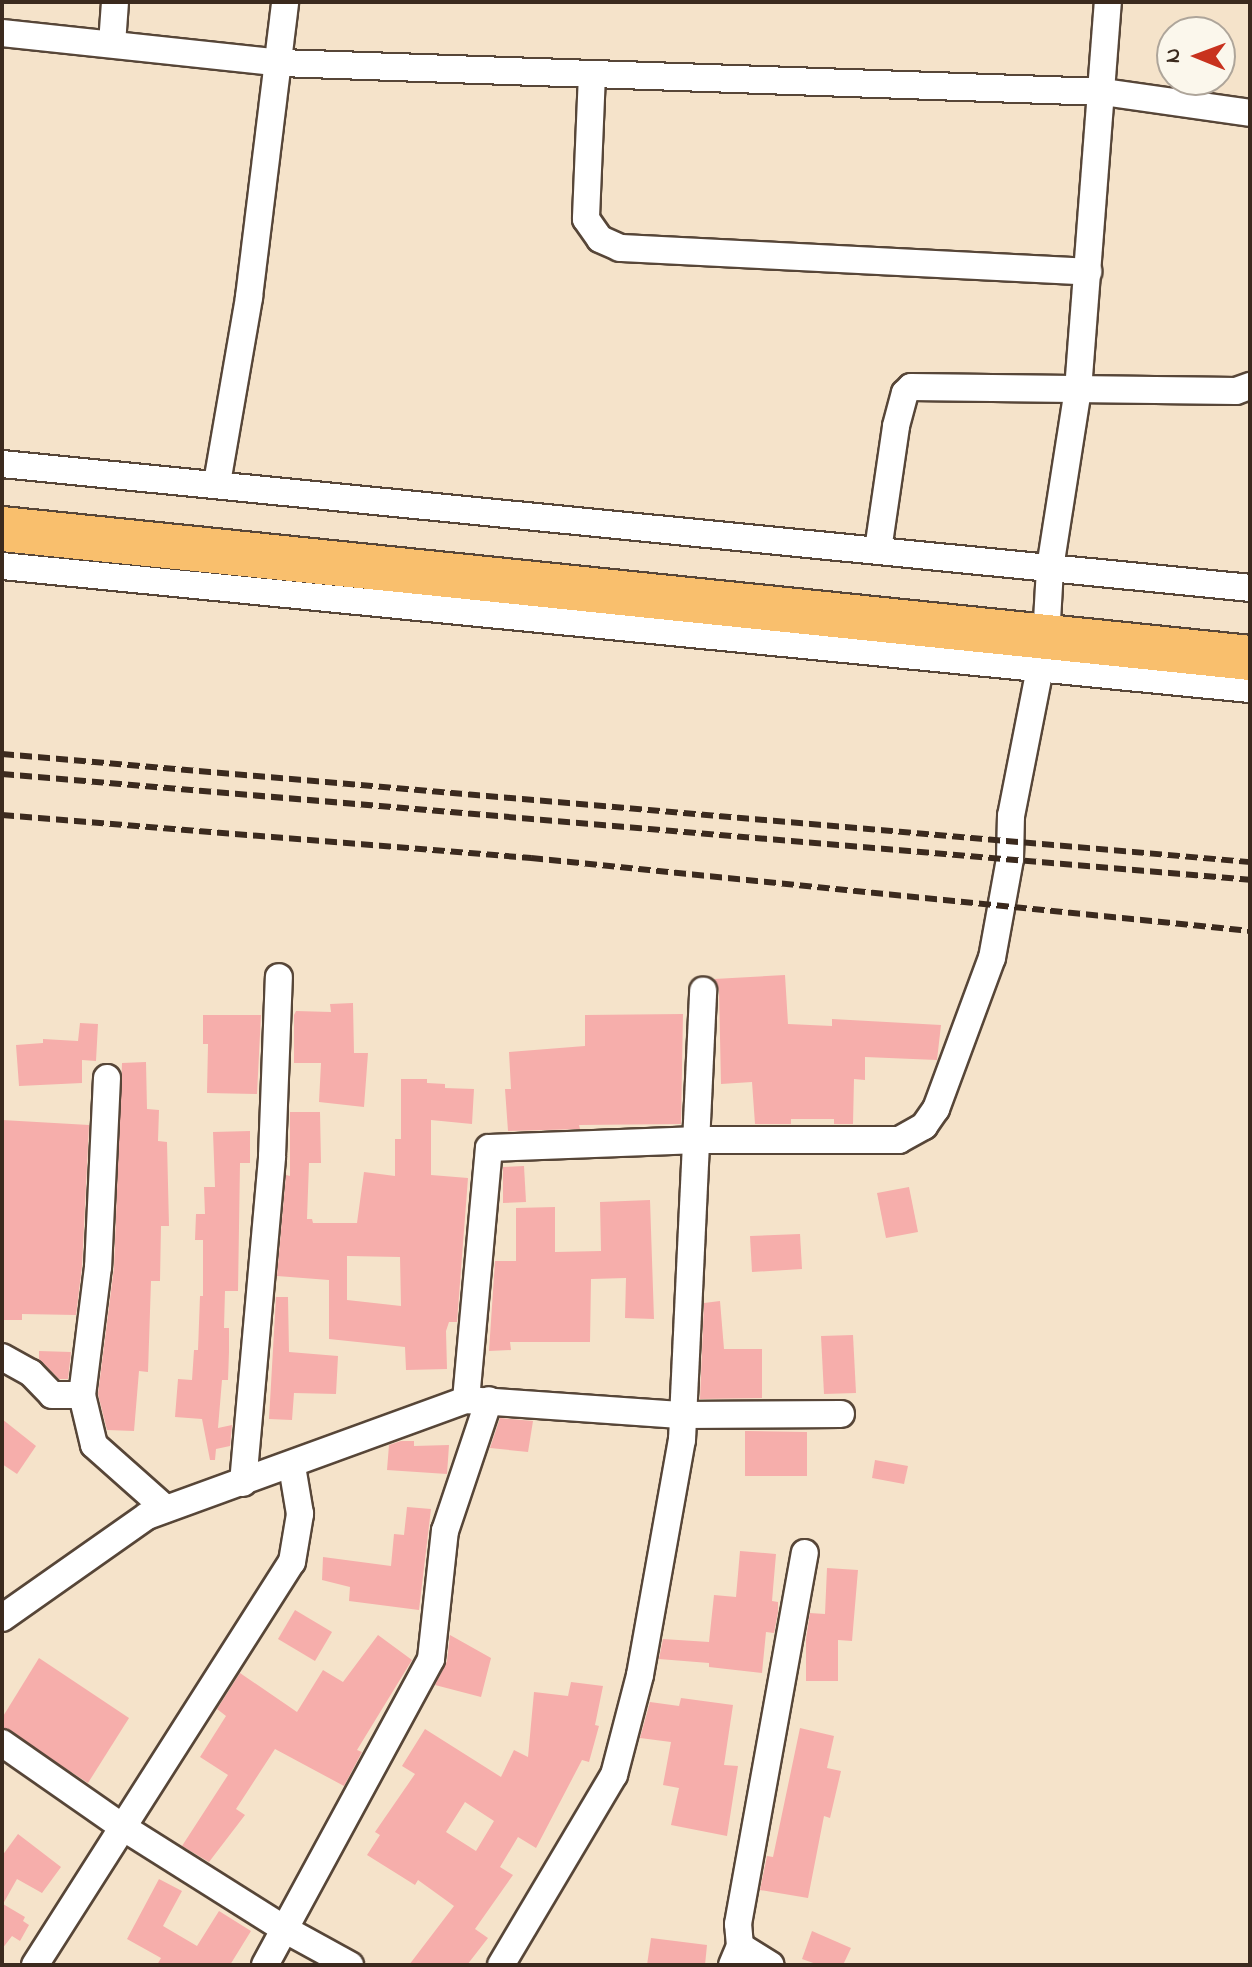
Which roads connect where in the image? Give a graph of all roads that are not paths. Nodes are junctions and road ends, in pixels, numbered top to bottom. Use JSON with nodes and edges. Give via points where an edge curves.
{"nodes":[{"id":1,"x":115,"y":2,"type":"edge"},
{"id":2,"x":285,"y":2,"type":"edge"},
{"id":3,"x":1108,"y":2,"type":"edge"},
{"id":4,"x":2,"y":33,"type":"edge"},
{"id":5,"x":112,"y":44,"type":"junction"},
{"id":6,"x":281,"y":63,"type":"junction"},
{"id":7,"x":592,"y":74,"type":"junction"},
{"id":8,"x":1103,"y":92,"type":"junction"},
{"id":9,"x":1250,"y":113,"type":"edge"},
{"id":10,"x":1088,"y":272,"type":"junction"},
{"id":11,"x":1250,"y":386,"type":"edge"},
{"id":12,"x":1078,"y":390,"type":"junction"},
{"id":13,"x":2,"y":464,"type":"edge"},
{"id":14,"x":217,"y":483,"type":"junction"},
{"id":15,"x":2,"y":501,"type":"edge"},
{"id":16,"x":2,"y":529,"type":"edge"},
{"id":17,"x":878,"y":550,"type":"junction"},
{"id":18,"x":2,"y":566,"type":"edge"},
{"id":19,"x":1050,"y":568,"type":"junction"},
{"id":20,"x":1250,"y":588,"type":"edge"},
{"id":21,"x":1250,"y":630,"type":"edge"},
{"id":22,"x":1045,"y":639,"type":"junction"},
{"id":23,"x":1250,"y":658,"type":"edge"},
{"id":24,"x":1250,"y":689,"type":"edge"},
{"id":25,"x":279,"y":977,"type":"dead end"},
{"id":26,"x":703,"y":990,"type":"dead end"},
{"id":27,"x":107,"y":1078,"type":"dead end"},
{"id":28,"x":699,"y":1140,"type":"junction"},
{"id":29,"x":2,"y":1357,"type":"edge"},
{"id":30,"x":82,"y":1395,"type":"junction"},
{"id":31,"x":478,"y":1400,"type":"junction"},
{"id":32,"x":841,"y":1414,"type":"dead end"},
{"id":33,"x":683,"y":1415,"type":"junction"},
{"id":34,"x":292,"y":1466,"type":"junction"},
{"id":35,"x":243,"y":1483,"type":"junction"},
{"id":36,"x":166,"y":1509,"type":"junction"},
{"id":37,"x":805,"y":1553,"type":"dead end"},
{"id":38,"x":2,"y":1618,"type":"edge"},
{"id":39,"x":2,"y":1743,"type":"edge"},
{"id":40,"x":124,"y":1828,"type":"junction"},
{"id":41,"x":286,"y":1930,"type":"junction"},
{"id":42,"x":736,"y":1956,"type":"edge"},
{"id":43,"x":35,"y":1965,"type":"edge"},
{"id":44,"x":265,"y":1965,"type":"edge"},
{"id":45,"x":350,"y":1965,"type":"edge"},
{"id":46,"x":501,"y":1965,"type":"edge"},
{"id":47,"x":771,"y":1965,"type":"edge"}],
"edges":[{"from":1,"to":5,"type":"street"},
{"from":2,"to":6,"type":"street"},
{"from":3,"to":8,"type":"street"},
{"from":4,"to":5,"type":"street"},
{"from":5,"to":6,"type":"street"},
{"from":6,"to":7,"type":"street"},
{"from":6,"to":14,"type":"street"},
{"from":7,"to":8,"type":"street"},
{"from":7,"to":10,"type":"street","via":[[586,219],[600,239],[620,248]]},
{"from":8,"to":9,"type":"street"},
{"from":8,"to":10,"type":"street"},
{"from":10,"to":12,"type":"street"},
{"from":11,"to":12,"type":"street","via":[[1236,391]]},
{"from":12,"to":17,"type":"street","via":[[911,387],[896,426]]},
{"from":12,"to":19,"type":"street"},
{"from":13,"to":14,"type":"street"},
{"from":14,"to":17,"type":"street"},
{"from":15,"to":22,"type":"highway"},
{"from":16,"to":22,"type":"highway"},
{"from":17,"to":19,"type":"street"},
{"from":18,"to":22,"type":"street"},
{"from":19,"to":20,"type":"street"},
{"from":19,"to":22,"type":"street"},
{"from":21,"to":22,"type":"highway"},
{"from":22,"to":23,"type":"highway"},
{"from":22,"to":24,"type":"street"},
{"from":22,"to":28,"type":"street","via":[[1011,816],[1010,859],[992,958],[936,1109],[924,1126],[899,1140]]},
{"from":25,"to":35,"type":"street","via":[[272,1156]]},
{"from":26,"to":28,"type":"street"},
{"from":27,"to":30,"type":"street","via":[[98,1267]]},
{"from":28,"to":31,"type":"street","via":[[489,1148]]},
{"from":28,"to":33,"type":"street"},
{"from":29,"to":30,"type":"street","via":[[31,1373],[52,1395]]},
{"from":30,"to":36,"type":"street","via":[[94,1445]]},
{"from":31,"to":33,"type":"street"},
{"from":31,"to":34,"type":"street"},
{"from":31,"to":41,"type":"street","via":[[445,1531],[431,1659]]},
{"from":32,"to":33,"type":"street"},
{"from":33,"to":46,"type":"street","via":[[640,1675],[614,1775]]},
{"from":34,"to":35,"type":"street"},
{"from":34,"to":40,"type":"street","via":[[300,1514],[292,1562]]},
{"from":35,"to":36,"type":"street"},
{"from":36,"to":38,"type":"street","via":[[147,1516]]},
{"from":37,"to":42,"type":"street"},
{"from":39,"to":40,"type":"street"},
{"from":40,"to":41,"type":"street"},
{"from":40,"to":43,"type":"street"},
{"from":41,"to":44,"type":"street"},
{"from":41,"to":45,"type":"street"},
{"from":42,"to":47,"type":"street"}]}
